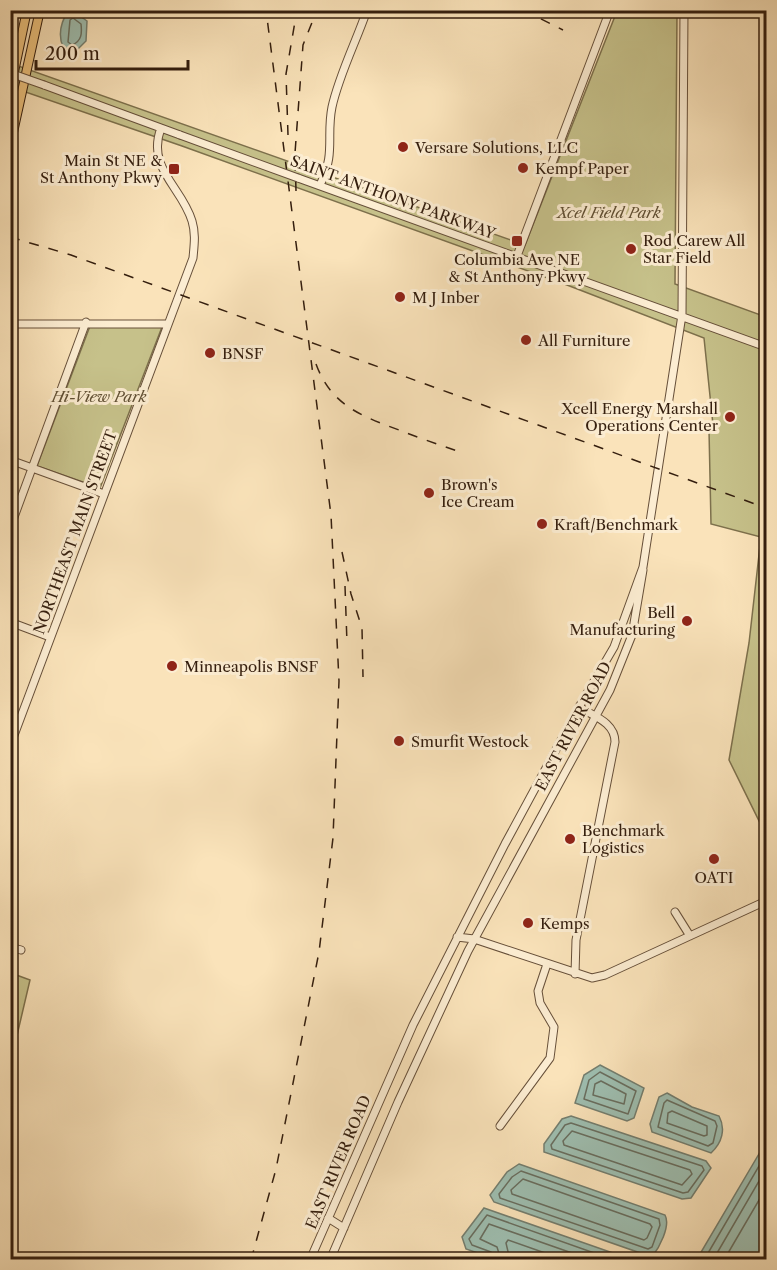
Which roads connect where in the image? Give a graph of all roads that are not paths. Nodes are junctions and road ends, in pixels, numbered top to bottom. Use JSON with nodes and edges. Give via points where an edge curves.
{"nodes":[{"id":1,"x":27,"y":10,"type":"edge"},
{"id":2,"x":40,"y":10,"type":"edge"},
{"id":3,"x":367,"y":10,"type":"edge"},
{"id":4,"x":610,"y":10,"type":"edge"},
{"id":5,"x":684,"y":10,"type":"edge"},
{"id":6,"x":10,"y":73,"type":"edge"},
{"id":7,"x":10,"y":91,"type":"edge"},
{"id":8,"x":161,"y":128,"type":"junction"},
{"id":9,"x":10,"y":146,"type":"edge"},
{"id":10,"x":320,"y":185,"type":"junction"},
{"id":11,"x":516,"y":256,"type":"junction"},
{"id":12,"x":682,"y":315,"type":"junction"},
{"id":13,"x":86,"y":322,"type":"junction"},
{"id":14,"x":10,"y":324,"type":"edge"},
{"id":15,"x":168,"y":324,"type":"junction"},
{"id":16,"x":766,"y":347,"type":"edge"},
{"id":17,"x":10,"y":460,"type":"edge"},
{"id":18,"x":33,"y":468,"type":"junction"},
{"id":19,"x":104,"y":494,"type":"junction"},
{"id":20,"x":10,"y":528,"type":"edge"},
{"id":21,"x":643,"y":567,"type":"junction"},
{"id":22,"x":10,"y":622,"type":"edge"},
{"id":23,"x":50,"y":637,"type":"junction"},
{"id":24,"x":579,"y":707,"type":"junction"},
{"id":25,"x":596,"y":717,"type":"junction"},
{"id":26,"x":10,"y":746,"type":"edge"},
{"id":27,"x":766,"y":901,"type":"edge"},
{"id":28,"x":675,"y":912,"type":"dead end"},
{"id":29,"x":690,"y":936,"type":"junction"},
{"id":30,"x":457,"y":937,"type":"junction"},
{"id":31,"x":474,"y":939,"type":"junction"},
{"id":32,"x":10,"y":947,"type":"edge"},
{"id":33,"x":21,"y":950,"type":"dead end"},
{"id":34,"x":547,"y":964,"type":"junction"},
{"id":35,"x":574,"y":974,"type":"junction"},
{"id":36,"x":500,"y":1126,"type":"dead end"},
{"id":37,"x":328,"y":1218,"type":"junction"},
{"id":38,"x":344,"y":1228,"type":"junction"},
{"id":39,"x":310,"y":1260,"type":"edge"},
{"id":40,"x":330,"y":1260,"type":"edge"}],
"edges":[{"from":1,"to":7,"type":"main road"},
{"from":2,"to":9,"type":"main road"},
{"from":3,"to":10,"type":"street","via":[[334,100],[330,155]]},
{"from":4,"to":11,"type":"street"},
{"from":5,"to":12,"type":"street"},
{"from":6,"to":8,"type":"street","name":"SAINT ANTHONY PARKWAY","bridge":true},
{"from":8,"to":10,"type":"street","name":"SAINT ANTHONY PARKWAY","bridge":true},
{"from":8,"to":15,"type":"street","name":"NORTHEAST MAIN STREET","via":[[159,162],[185,204],[195,236],[193,258]]},
{"from":10,"to":11,"type":"street","name":"SAINT ANTHONY PARKWAY"},
{"from":11,"to":12,"type":"street","name":"SAINT ANTHONY PARKWAY"},
{"from":12,"to":16,"type":"street","name":"SAINT ANTHONY PARKWAY"},
{"from":12,"to":21,"type":"street"},
{"from":13,"to":14,"type":"street"},
{"from":13,"to":15,"type":"street"},
{"from":13,"to":18,"type":"street"},
{"from":15,"to":19,"type":"street","name":"NORTHEAST MAIN STREET"},
{"from":17,"to":18,"type":"street"},
{"from":18,"to":19,"type":"street"},
{"from":18,"to":20,"type":"street"},
{"from":19,"to":23,"type":"street","name":"NORTHEAST MAIN STREET"},
{"from":21,"to":24,"type":"street","name":"EAST RIVER ROAD","via":[[614,648]]},
{"from":21,"to":25,"type":"street","name":"EAST RIVER ROAD","via":[[632,635]]},
{"from":22,"to":23,"type":"street"},
{"from":23,"to":26,"type":"street","name":"NORTHEAST MAIN STREET"},
{"from":24,"to":25,"type":"street"},
{"from":24,"to":30,"type":"street","name":"EAST RIVER ROAD"},
{"from":25,"to":31,"type":"street","name":"EAST RIVER ROAD"},
{"from":25,"to":35,"type":"street","via":[[607,723],[615,742],[576,940]]},
{"from":27,"to":29,"type":"street"},
{"from":28,"to":29,"type":"street"},
{"from":29,"to":35,"type":"street","via":[[599,977]]},
{"from":30,"to":31,"type":"street"},
{"from":30,"to":37,"type":"street","name":"EAST RIVER ROAD","via":[[413,1025]]},
{"from":31,"to":34,"type":"street"},
{"from":31,"to":38,"type":"street","name":"EAST RIVER ROAD"},
{"from":32,"to":33,"type":"street"},
{"from":34,"to":35,"type":"street"},
{"from":34,"to":36,"type":"street","via":[[538,991],[540,1003],[554,1027],[550,1058]]},
{"from":37,"to":38,"type":"street"},
{"from":37,"to":39,"type":"street","name":"EAST RIVER ROAD"},
{"from":38,"to":40,"type":"street","name":"EAST RIVER ROAD"}]}
